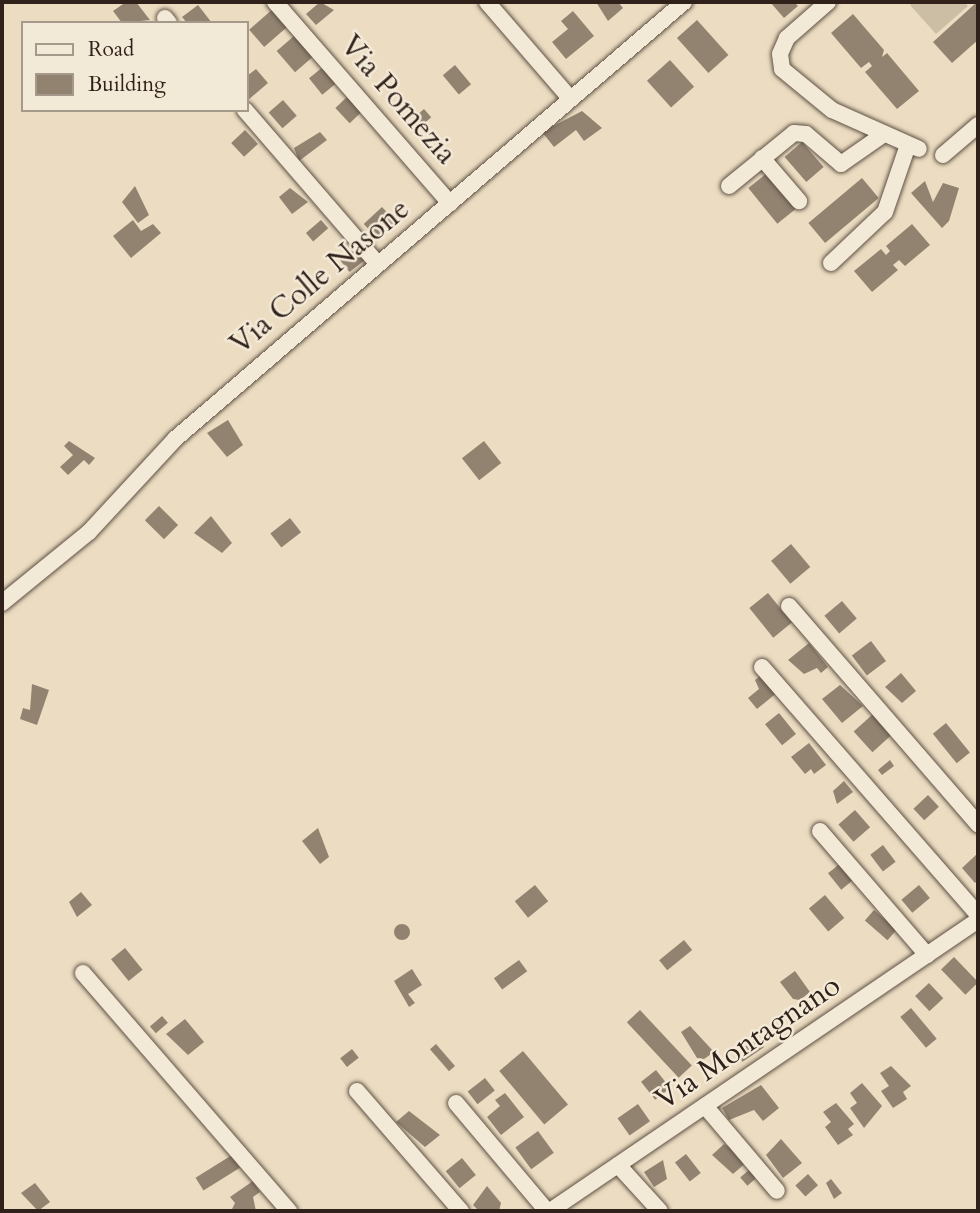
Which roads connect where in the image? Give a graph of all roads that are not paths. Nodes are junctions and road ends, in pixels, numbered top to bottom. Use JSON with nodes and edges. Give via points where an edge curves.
{"nodes":[{"id":1,"x":275,"y":2,"type":"edge"},
{"id":2,"x":487,"y":2,"type":"edge"},
{"id":3,"x":684,"y":2,"type":"edge"},
{"id":4,"x":828,"y":2,"type":"edge"},
{"id":5,"x":570,"y":98,"type":"junction"},
{"id":6,"x":247,"y":112,"type":"edge"},
{"id":7,"x":978,"y":125,"type":"edge"},
{"id":8,"x":884,"y":134,"type":"junction"},
{"id":9,"x":943,"y":155,"type":"dead end"},
{"id":10,"x":762,"y":158,"type":"junction"},
{"id":11,"x":729,"y":186,"type":"dead end"},
{"id":12,"x":799,"y":201,"type":"dead end"},
{"id":13,"x":450,"y":203,"type":"junction"},
{"id":14,"x":831,"y":263,"type":"dead end"},
{"id":15,"x":378,"y":264,"type":"junction"},
{"id":16,"x":2,"y":603,"type":"edge"},
{"id":17,"x":789,"y":606,"type":"dead end"},
{"id":18,"x":762,"y":667,"type":"dead end"},
{"id":19,"x":978,"y":824,"type":"edge"},
{"id":20,"x":820,"y":831,"type":"dead end"},
{"id":21,"x":978,"y":918,"type":"edge"},
{"id":22,"x":927,"y":955,"type":"junction"},
{"id":23,"x":83,"y":973,"type":"dead end"},
{"id":24,"x":357,"y":1091,"type":"dead end"},
{"id":25,"x":456,"y":1103,"type":"dead end"},
{"id":26,"x":705,"y":1106,"type":"junction"},
{"id":27,"x":618,"y":1165,"type":"junction"},
{"id":28,"x":777,"y":1191,"type":"dead end"},
{"id":29,"x":289,"y":1211,"type":"edge"},
{"id":30,"x":461,"y":1211,"type":"edge"},
{"id":31,"x":548,"y":1211,"type":"edge"},
{"id":32,"x":660,"y":1211,"type":"edge"}],
"edges":[{"from":1,"to":13,"type":"street","name":"Via Pomezia"},
{"from":2,"to":5,"type":"street"},
{"from":3,"to":5,"type":"street","name":"Via Colle Nasone"},
{"from":4,"to":8,"type":"street","via":[[787,38],[781,66],[832,110]]},
{"from":5,"to":13,"type":"street","name":"Via Colle Nasone"},
{"from":6,"to":15,"type":"street"},
{"from":7,"to":9,"type":"street"},
{"from":8,"to":10,"type":"street","via":[[844,164],[834,162],[799,132]]},
{"from":8,"to":14,"type":"street","via":[[914,147],[885,212]]},
{"from":10,"to":11,"type":"street"},
{"from":10,"to":12,"type":"street"},
{"from":13,"to":15,"type":"street","name":"Via Colle Nasone"},
{"from":15,"to":16,"type":"street","name":"Via Colle Nasone","via":[[154,459],[85,536]]},
{"from":17,"to":19,"type":"street"},
{"from":18,"to":21,"type":"street"},
{"from":20,"to":22,"type":"street"},
{"from":21,"to":22,"type":"street","name":"Via Montagnano"},
{"from":22,"to":26,"type":"street","name":"Via Montagnano"},
{"from":23,"to":29,"type":"street"},
{"from":24,"to":30,"type":"street"},
{"from":25,"to":31,"type":"street"},
{"from":26,"to":27,"type":"street","name":"Via Montagnano"},
{"from":26,"to":28,"type":"street"},
{"from":27,"to":31,"type":"street","name":"Via Montagnano"},
{"from":27,"to":32,"type":"street"}]}
